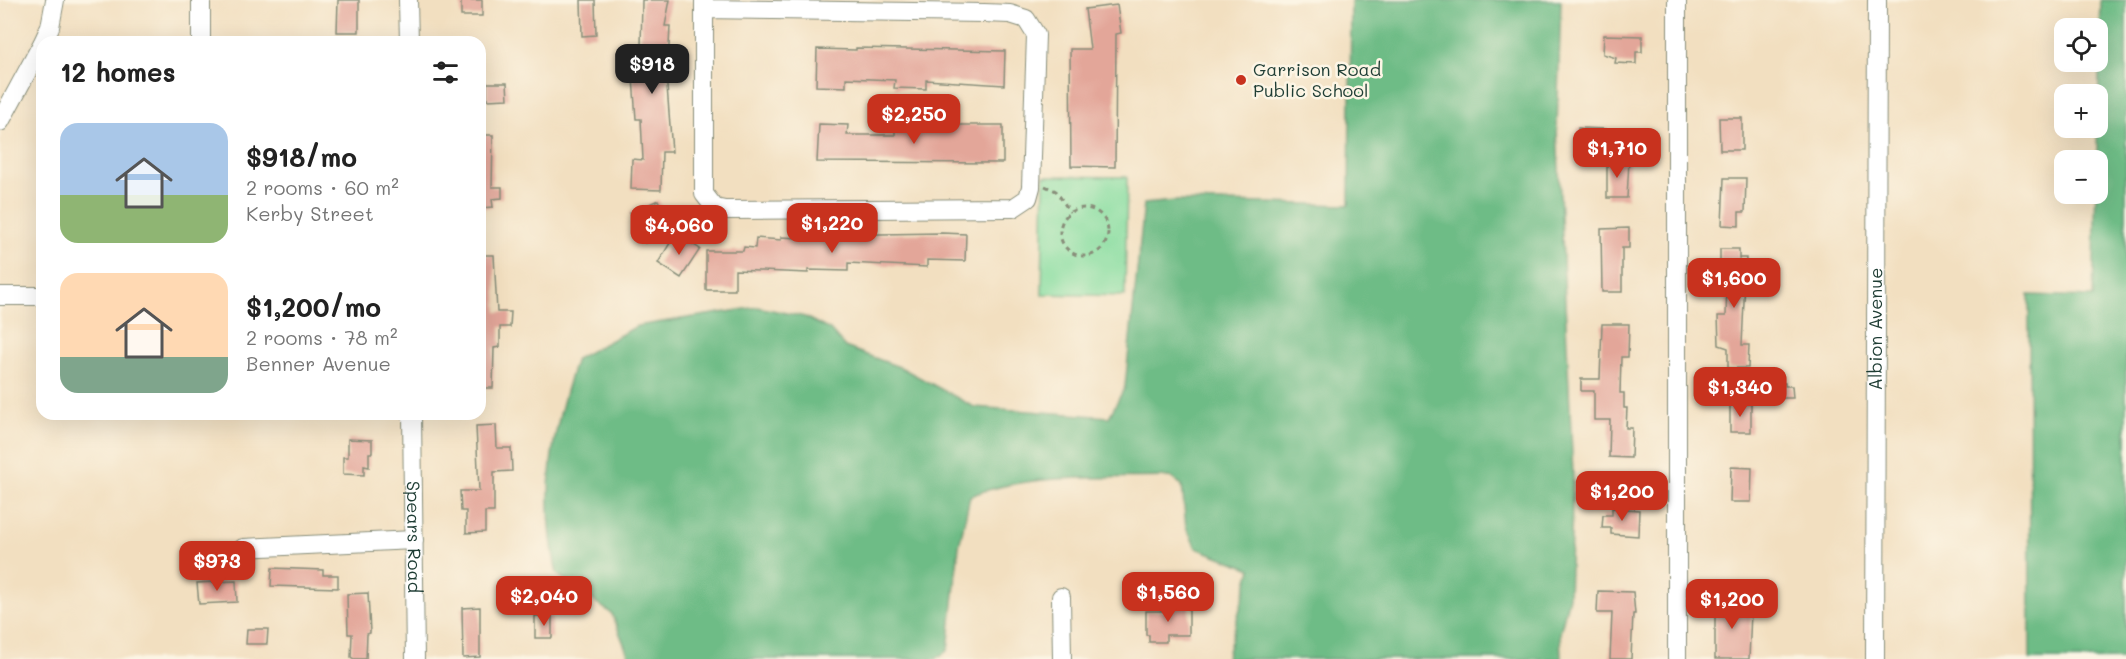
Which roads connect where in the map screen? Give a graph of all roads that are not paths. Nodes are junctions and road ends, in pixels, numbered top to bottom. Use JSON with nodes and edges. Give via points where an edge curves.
{"nodes":[{"id":1,"x":55,"y":0,"type":"edge"},
{"id":2,"x":201,"y":0,"type":"edge"},
{"id":3,"x":408,"y":0,"type":"edge"},
{"id":4,"x":1677,"y":0,"type":"edge"},
{"id":5,"x":1877,"y":0,"type":"edge"},
{"id":6,"x":704,"y":5,"type":"edge"},
{"id":7,"x":46,"y":36,"type":"edge"},
{"id":8,"x":201,"y":36,"type":"edge"},
{"id":9,"x":409,"y":36,"type":"edge"},
{"id":10,"x":36,"y":56,"type":"edge"},
{"id":11,"x":0,"y":122,"type":"edge"},
{"id":12,"x":0,"y":296,"type":"edge"},
{"id":13,"x":36,"y":296,"type":"edge"},
{"id":14,"x":412,"y":420,"type":"edge"},
{"id":15,"x":414,"y":540,"type":"junction"},
{"id":16,"x":243,"y":548,"type":"dead end"},
{"id":17,"x":1061,"y":597,"type":"dead end"},
{"id":18,"x":415,"y":659,"type":"edge"},
{"id":19,"x":1062,"y":659,"type":"edge"},
{"id":20,"x":1677,"y":659,"type":"edge"},
{"id":21,"x":1875,"y":659,"type":"edge"}],
"edges":[{"from":1,"to":7,"type":"street"},
{"from":2,"to":8,"type":"street"},
{"from":3,"to":9,"type":"street"},
{"from":4,"to":20,"type":"street"},
{"from":5,"to":21,"type":"street","name":"Albion Avenue"},
{"from":6,"to":6,"type":"street","via":[[704,194],[715,208],[1013,208],[1028,198],[1032,184],[1036,35],[1026,19],[1010,14]]},
{"from":10,"to":11,"type":"street"},
{"from":12,"to":13,"type":"street"},
{"from":14,"to":15,"type":"street","name":"Spears Road"},
{"from":15,"to":16,"type":"street"},
{"from":15,"to":18,"type":"street","name":"Spears Road"},
{"from":17,"to":19,"type":"street"}]}
